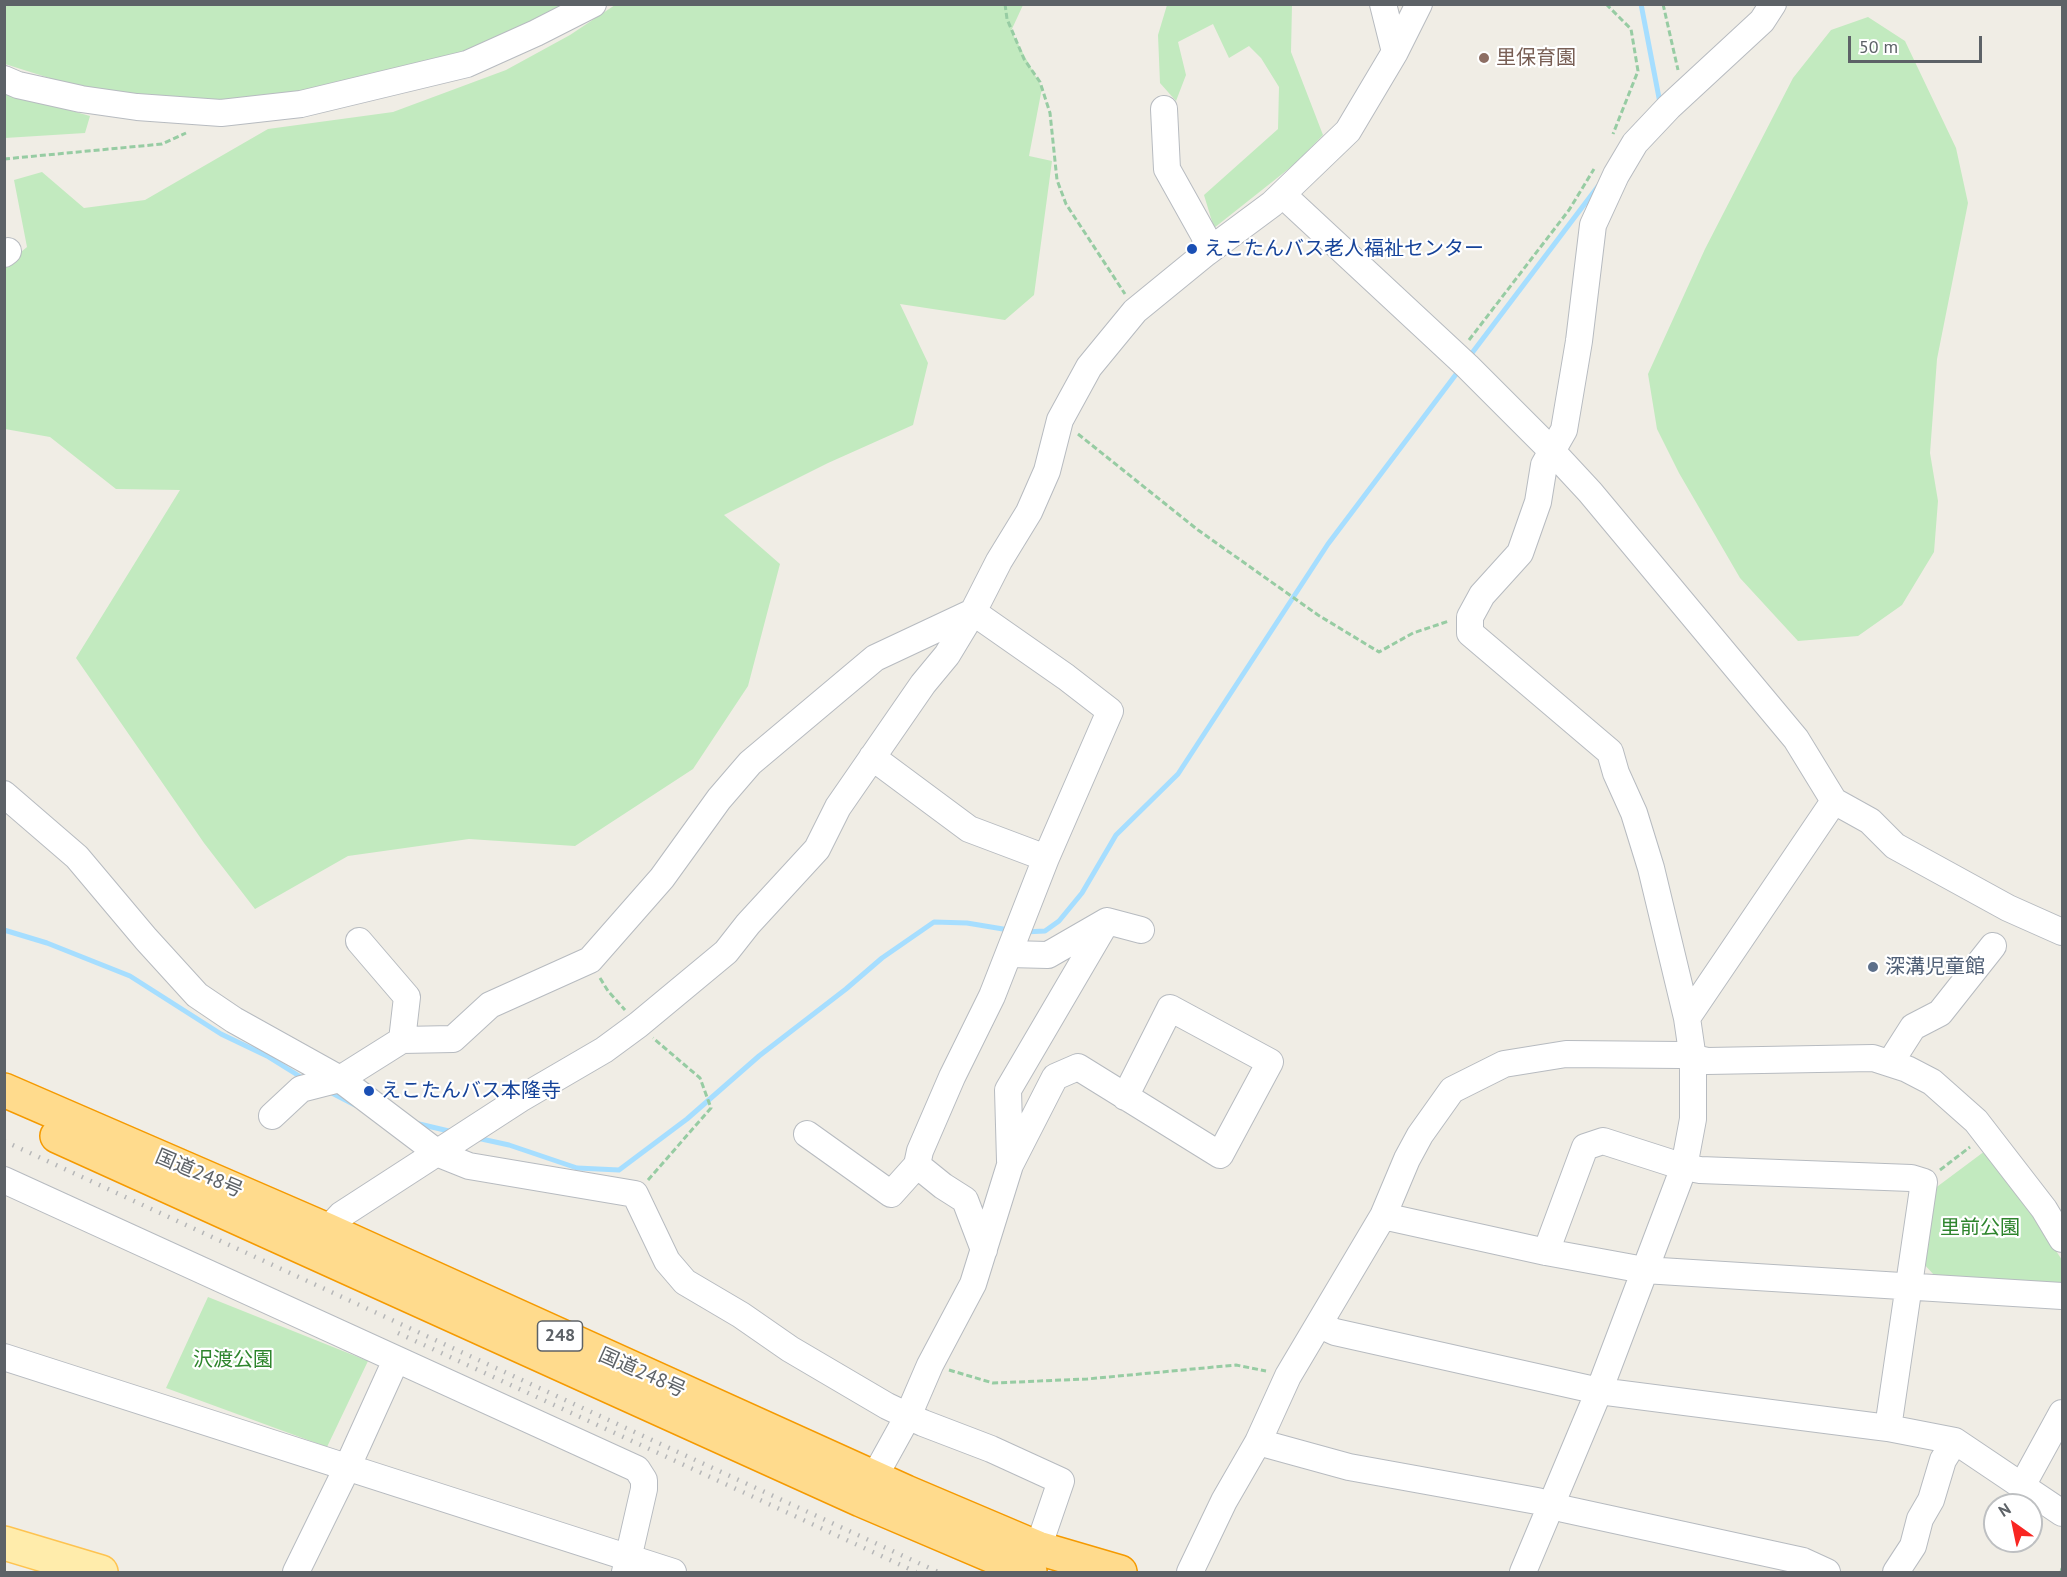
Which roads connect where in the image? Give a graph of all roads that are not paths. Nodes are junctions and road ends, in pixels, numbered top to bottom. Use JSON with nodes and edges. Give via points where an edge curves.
{"nodes":[{"id":1,"x":593,"y":4,"type":"edge"},
{"id":2,"x":1383,"y":4,"type":"edge"},
{"id":3,"x":1419,"y":4,"type":"edge"},
{"id":4,"x":1773,"y":4,"type":"edge"},
{"id":5,"x":1395,"y":52,"type":"junction"},
{"id":6,"x":4,"y":79,"type":"edge"},
{"id":7,"x":1164,"y":109,"type":"dead end"},
{"id":8,"x":1283,"y":195,"type":"junction"},
{"id":9,"x":1206,"y":253,"type":"junction"},
{"id":10,"x":1551,"y":450,"type":"junction"},
{"id":11,"x":973,"y":612,"type":"junction"},
{"id":12,"x":872,"y":757,"type":"junction"},
{"id":13,"x":4,"y":794,"type":"edge"},
{"id":14,"x":1834,"y":801,"type":"junction"},
{"id":15,"x":1046,"y":858,"type":"junction"},
{"id":16,"x":1107,"y":921,"type":"junction"},
{"id":17,"x":1141,"y":930,"type":"dead end"},
{"id":18,"x":2062,"y":932,"type":"edge"},
{"id":19,"x":359,"y":941,"type":"dead end"},
{"id":20,"x":1993,"y":946,"type":"dead end"},
{"id":21,"x":1009,"y":954,"type":"junction"},
{"id":22,"x":1687,"y":1018,"type":"junction"},
{"id":23,"x":402,"y":1040,"type":"junction"},
{"id":24,"x":1693,"y":1059,"type":"junction"},
{"id":25,"x":1890,"y":1063,"type":"junction"},
{"id":26,"x":340,"y":1078,"type":"junction"},
{"id":27,"x":4,"y":1090,"type":"edge"},
{"id":28,"x":1125,"y":1097,"type":"junction"},
{"id":29,"x":4,"y":1113,"type":"edge"},
{"id":30,"x":272,"y":1116,"type":"dead end"},
{"id":31,"x":807,"y":1134,"type":"dead end"},
{"id":32,"x":448,"y":1147,"type":"junction"},
{"id":33,"x":917,"y":1165,"type":"junction"},
{"id":34,"x":1010,"y":1165,"type":"junction"},
{"id":35,"x":1684,"y":1167,"type":"junction"},
{"id":36,"x":4,"y":1180,"type":"edge"},
{"id":37,"x":1383,"y":1216,"type":"junction"},
{"id":38,"x":2062,"y":1239,"type":"edge"},
{"id":39,"x":320,"y":1242,"type":"junction"},
{"id":40,"x":984,"y":1250,"type":"junction"},
{"id":41,"x":1546,"y":1252,"type":"junction"},
{"id":42,"x":1644,"y":1270,"type":"junction"},
{"id":43,"x":1910,"y":1286,"type":"junction"},
{"id":44,"x":2062,"y":1296,"type":"edge"},
{"id":45,"x":1320,"y":1325,"type":"junction"},
{"id":46,"x":4,"y":1357,"type":"edge"},
{"id":47,"x":396,"y":1360,"type":"junction"},
{"id":48,"x":1599,"y":1391,"type":"junction"},
{"id":49,"x":2062,"y":1413,"type":"edge"},
{"id":50,"x":908,"y":1416,"type":"junction"},
{"id":51,"x":1888,"y":1428,"type":"junction"},
{"id":52,"x":1955,"y":1441,"type":"junction"},
{"id":53,"x":1258,"y":1442,"type":"junction"},
{"id":54,"x":347,"y":1468,"type":"junction"},
{"id":55,"x":2022,"y":1486,"type":"junction"},
{"id":56,"x":868,"y":1489,"type":"junction"},
{"id":57,"x":1551,"y":1504,"type":"junction"},
{"id":58,"x":2062,"y":1513,"type":"edge"},
{"id":59,"x":4,"y":1543,"type":"edge"},
{"id":60,"x":1034,"y":1560,"type":"edge"},
{"id":61,"x":627,"y":1566,"type":"edge"},
{"id":62,"x":101,"y":1572,"type":"edge"},
{"id":63,"x":296,"y":1572,"type":"edge"},
{"id":64,"x":673,"y":1572,"type":"edge"},
{"id":65,"x":1120,"y":1572,"type":"edge"},
{"id":66,"x":1190,"y":1572,"type":"edge"},
{"id":67,"x":1523,"y":1572,"type":"edge"},
{"id":68,"x":1827,"y":1572,"type":"edge"},
{"id":69,"x":1896,"y":1572,"type":"edge"}],
"edges":[{"from":1,"to":6,"type":"street","via":[[466,64],[301,104],[221,113],[136,107],[28,88]]},
{"from":2,"to":5,"type":"street"},
{"from":3,"to":5,"type":"street"},
{"from":4,"to":10,"type":"street","via":[[1762,21],[1635,143],[1616,175],[1593,225],[1564,430]]},
{"from":5,"to":8,"type":"street","via":[[1348,131]]},
{"from":7,"to":9,"type":"street","via":[[1167,169],[1205,237]]},
{"from":8,"to":9,"type":"street"},
{"from":8,"to":10,"type":"street","via":[[1462,361]]},
{"from":9,"to":11,"type":"street","via":[[1136,311],[1089,367],[1060,420],[1047,471],[1029,512]]},
{"from":10,"to":14,"type":"street","via":[[1796,739]]},
{"from":10,"to":22,"type":"street","via":[[1520,553],[1482,595],[1470,617],[1470,633],[1610,752],[1651,868]]},
{"from":11,"to":12,"type":"street","via":[[947,655]]},
{"from":11,"to":15,"type":"street","via":[[1110,711]]},
{"from":11,"to":23,"type":"street","via":[[875,658],[750,763],[662,878],[590,960],[490,1005],[453,1039]]},
{"from":12,"to":15,"type":"street","via":[[969,829]]},
{"from":12,"to":32,"type":"street","via":[[838,807],[817,849],[726,951],[604,1050]]},
{"from":13,"to":26,"type":"street","via":[[77,857],[197,994],[234,1020]]},
{"from":14,"to":18,"type":"street","via":[[1870,820],[1895,846],[2008,908]]},
{"from":14,"to":22,"type":"street"},
{"from":15,"to":21,"type":"street"},
{"from":16,"to":17,"type":"street"},
{"from":16,"to":21,"type":"street","via":[[1048,955]]},
{"from":16,"to":34,"type":"street","via":[[1008,1090]]},
{"from":19,"to":23,"type":"street","via":[[407,997]]},
{"from":20,"to":25,"type":"street","via":[[1940,1013],[1913,1027]]},
{"from":21,"to":33,"type":"street","via":[[952,1077]]},
{"from":22,"to":24,"type":"street"},
{"from":23,"to":26,"type":"street"},
{"from":24,"to":25,"type":"street","via":[[1874,1058]]},
{"from":24,"to":35,"type":"street","via":[[1693,1119]]},
{"from":24,"to":37,"type":"street","via":[[1681,1055],[1566,1053],[1504,1064],[1452,1090],[1420,1135]]},
{"from":25,"to":38,"type":"street","via":[[1932,1082],[1976,1120]]},
{"from":26,"to":30,"type":"street","via":[[301,1089]]},
{"from":26,"to":32,"type":"street","via":[[406,1128]]},
{"from":27,"to":39,"type":"highway","name":"国道248号","number":"248"},
{"from":28,"to":28,"type":"street","via":[[1220,1155],[1270,1062],[1170,1008]]},
{"from":28,"to":34,"type":"street","via":[[1078,1067],[1054,1077]]},
{"from":29,"to":39,"type":"highway","name":"国道248号","number":"248"},
{"from":31,"to":33,"type":"street","via":[[891,1194]]},
{"from":32,"to":39,"type":"street","via":[[341,1215]]},
{"from":32,"to":50,"type":"street","via":[[479,1168],[635,1194],[667,1261],[685,1282],[790,1349]]},
{"from":33,"to":40,"type":"street","via":[[965,1200]]},
{"from":34,"to":40,"type":"street"},
{"from":35,"to":41,"type":"street","via":[[1603,1141],[1585,1147]]},
{"from":35,"to":42,"type":"street"},
{"from":35,"to":43,"type":"street","via":[[1911,1178],[1924,1182]]},
{"from":36,"to":47,"type":"street"},
{"from":37,"to":41,"type":"street"},
{"from":37,"to":45,"type":"street"},
{"from":39,"to":56,"type":"highway","name":"国道248号","number":"248"},
{"from":40,"to":50,"type":"street","via":[[973,1284]]},
{"from":41,"to":42,"type":"street"},
{"from":42,"to":43,"type":"street"},
{"from":42,"to":48,"type":"street"},
{"from":43,"to":44,"type":"street"},
{"from":43,"to":51,"type":"street"},
{"from":45,"to":48,"type":"street","via":[[1335,1332]]},
{"from":45,"to":53,"type":"street","via":[[1288,1376]]},
{"from":46,"to":54,"type":"street"},
{"from":47,"to":54,"type":"street"},
{"from":47,"to":61,"type":"street","via":[[637,1469],[644,1489]]},
{"from":48,"to":51,"type":"street"},
{"from":48,"to":57,"type":"street"},
{"from":49,"to":55,"type":"street"},
{"from":50,"to":56,"type":"street"},
{"from":50,"to":60,"type":"street","via":[[1060,1481]]},
{"from":51,"to":52,"type":"street"},
{"from":52,"to":55,"type":"street"},
{"from":52,"to":69,"type":"street","via":[[1943,1460],[1913,1546]]},
{"from":53,"to":57,"type":"street","via":[[1349,1467]]},
{"from":53,"to":66,"type":"street"},
{"from":54,"to":61,"type":"street","via":[[577,1541]]},
{"from":54,"to":63,"type":"street"},
{"from":55,"to":58,"type":"street"},
{"from":56,"to":60,"type":"highway","name":"国道248号","number":"248"},
{"from":57,"to":67,"type":"street"},
{"from":57,"to":68,"type":"street","via":[[1803,1561]]},
{"from":59,"to":62,"type":"main road"},
{"from":60,"to":65,"type":"highway","name":"国道248号","number":"248"},
{"from":61,"to":64,"type":"street"}]}
